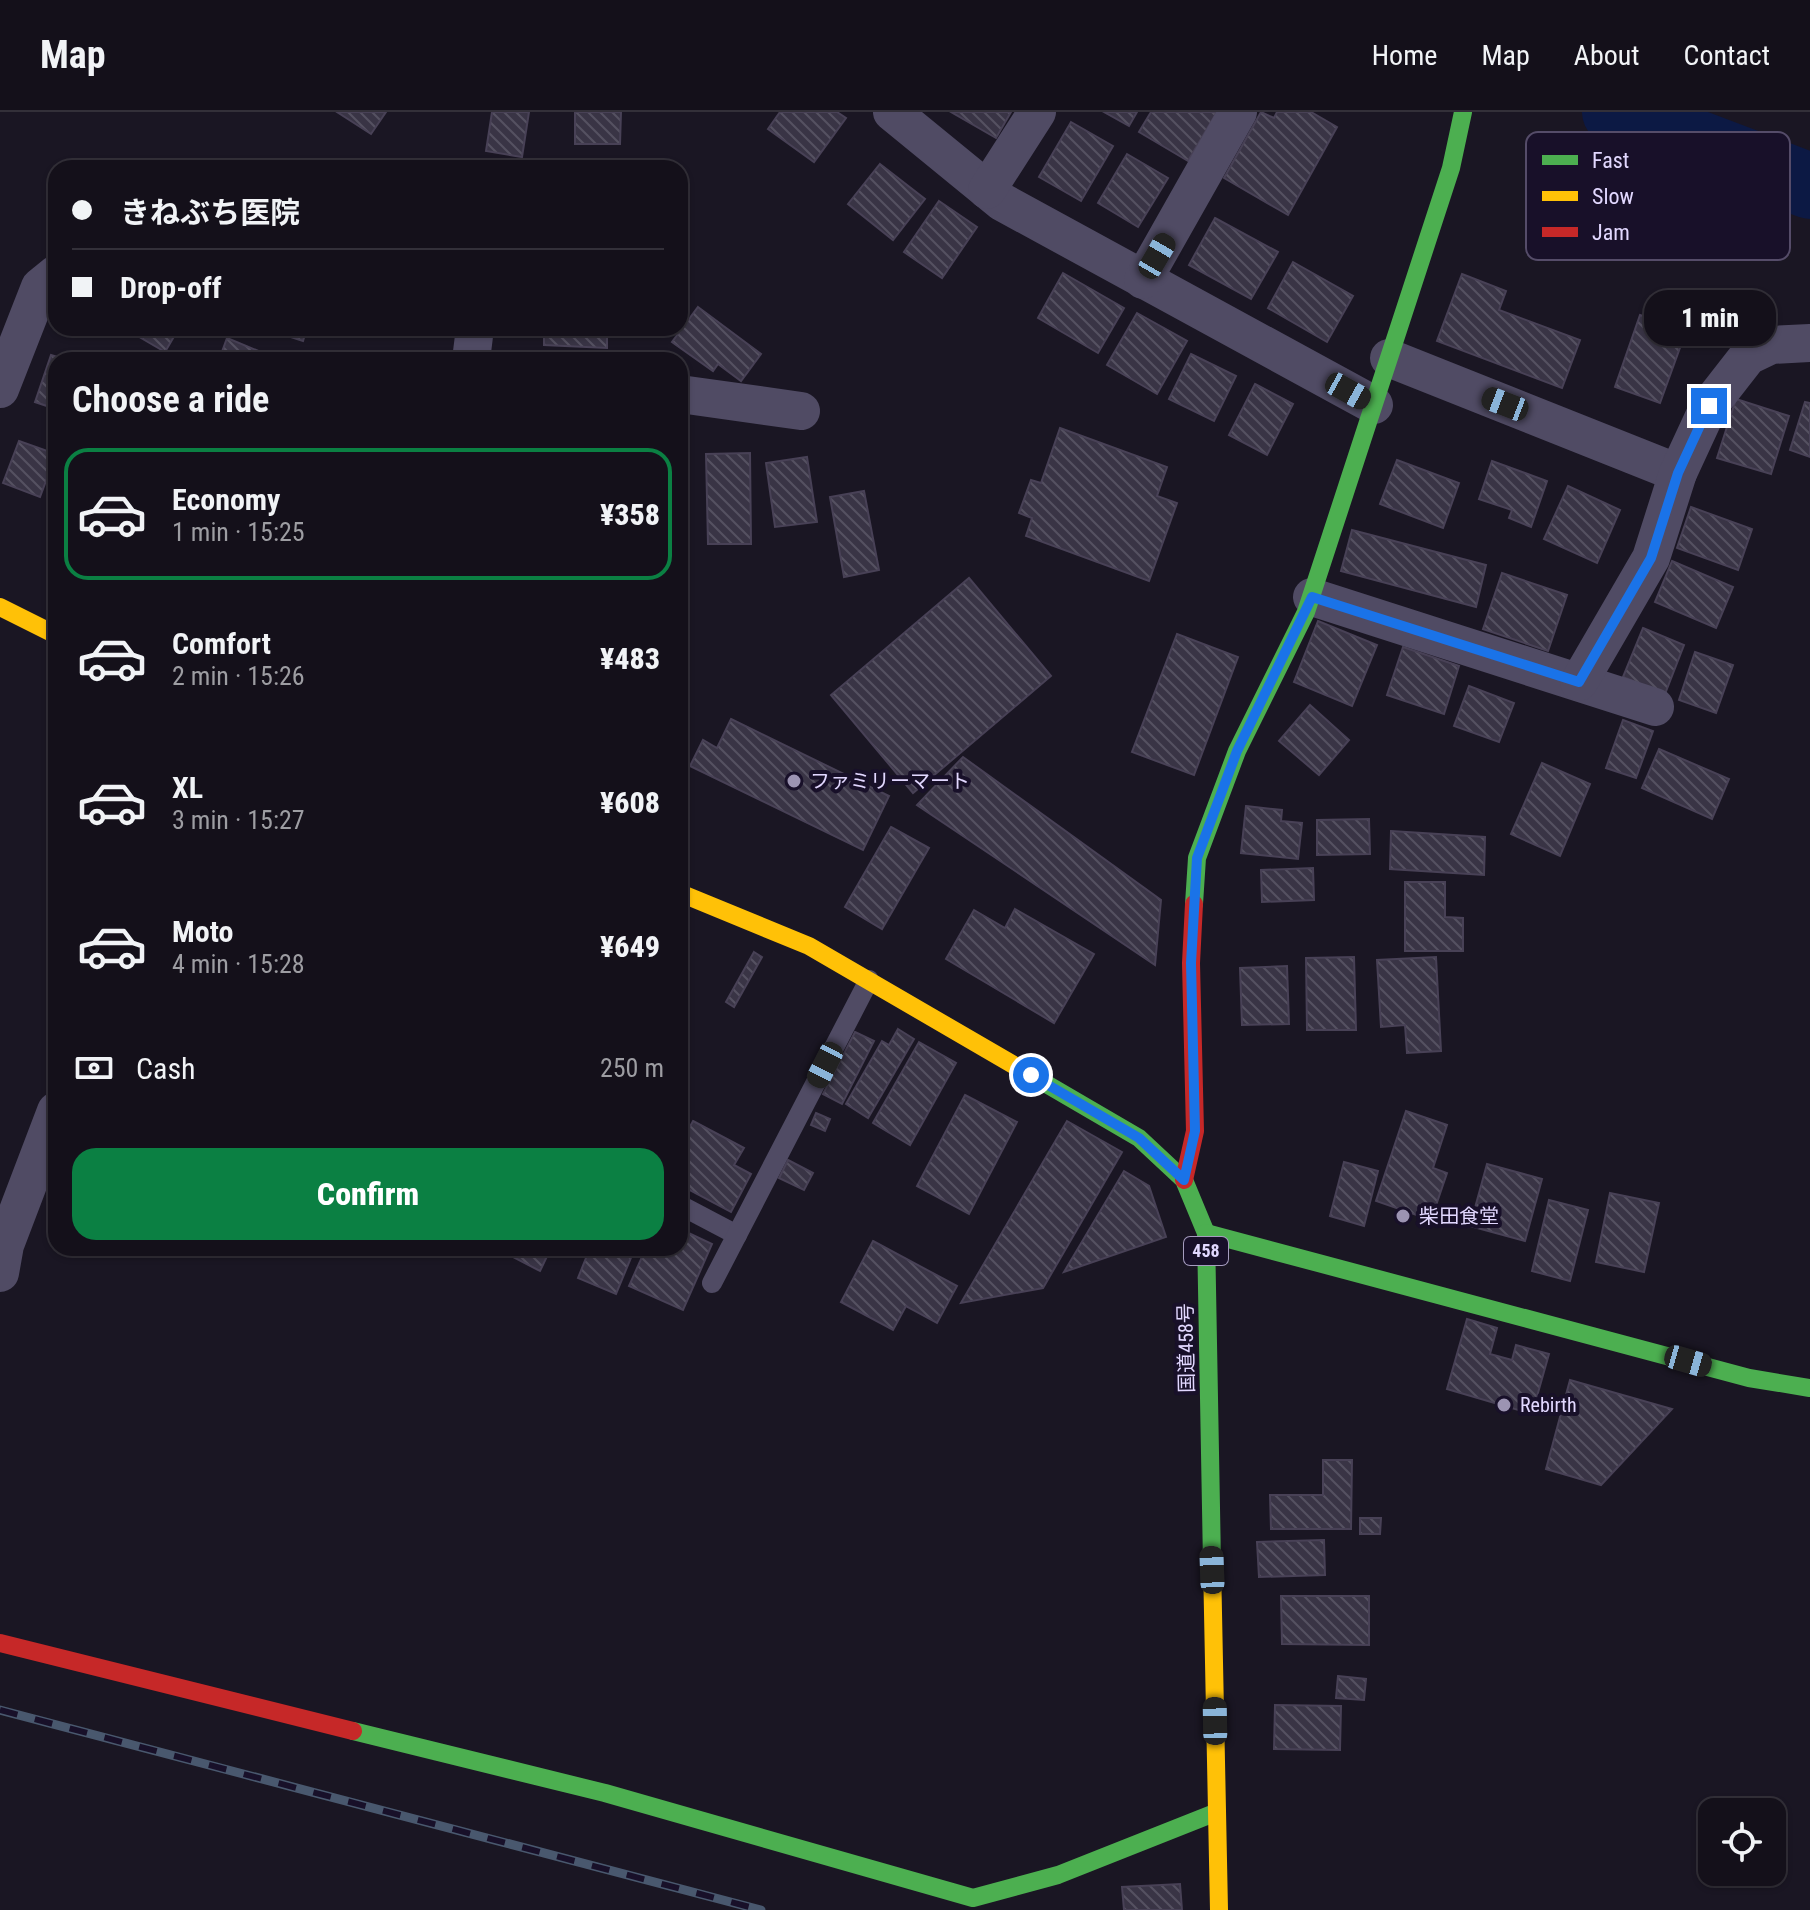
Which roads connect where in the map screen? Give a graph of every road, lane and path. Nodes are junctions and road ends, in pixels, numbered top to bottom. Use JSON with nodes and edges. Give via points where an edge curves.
{"nodes":[{"id":1,"x":892,"y":112,"type":"edge"},
{"id":2,"x":1037,"y":112,"type":"edge"},
{"id":3,"x":1238,"y":112,"type":"edge"},
{"id":4,"x":1463,"y":112,"type":"edge"},
{"id":5,"x":987,"y":190,"type":"junction"},
{"id":6,"x":48,"y":280,"type":"edge"},
{"id":7,"x":1143,"y":280,"type":"junction"},
{"id":8,"x":1810,"y":343,"type":"edge"},
{"id":9,"x":1389,"y":358,"type":"junction"},
{"id":10,"x":0,"y":389,"type":"edge"},
{"id":11,"x":688,"y":395,"type":"edge"},
{"id":12,"x":1374,"y":405,"type":"junction"},
{"id":13,"x":801,"y":411,"type":"dead end"},
{"id":14,"x":1678,"y":473,"type":"junction"},
{"id":15,"x":1312,"y":597,"type":"junction"},
{"id":16,"x":0,"y":607,"type":"edge"},
{"id":17,"x":48,"y":631,"type":"edge"},
{"id":18,"x":1579,"y":682,"type":"junction"},
{"id":19,"x":1655,"y":707,"type":"dead end"},
{"id":20,"x":688,"y":896,"type":"edge"},
{"id":21,"x":869,"y":980,"type":"junction"},
{"id":22,"x":48,"y":1132,"type":"edge"},
{"id":23,"x":1184,"y":1180,"type":"junction"},
{"id":24,"x":688,"y":1209,"type":"edge"},
{"id":25,"x":1206,"y":1233,"type":"junction"},
{"id":26,"x":737,"y":1235,"type":"junction"},
{"id":27,"x":0,"y":1273,"type":"edge"},
{"id":28,"x":712,"y":1283,"type":"dead end"},
{"id":29,"x":1810,"y":1388,"type":"edge"},
{"id":30,"x":0,"y":1643,"type":"edge"},
{"id":31,"x":1217,"y":1812,"type":"junction"},
{"id":32,"x":1219,"y":1910,"type":"edge"}],
"edges":[{"from":1,"to":5,"type":"street"},
{"from":2,"to":5,"type":"street"},
{"from":3,"to":7,"type":"street"},
{"from":4,"to":9,"type":"main road","via":[[1451,168]]},
{"from":5,"to":7,"type":"street"},
{"from":6,"to":10,"type":"street","via":[[40,287]]},
{"from":7,"to":12,"type":"street"},
{"from":8,"to":14,"type":"street","via":[[1771,345],[1748,356],[1709,406]]},
{"from":9,"to":12,"type":"main road"},
{"from":9,"to":14,"type":"street"},
{"from":11,"to":13,"type":"street"},
{"from":12,"to":15,"type":"main road"},
{"from":14,"to":18,"type":"street","via":[[1651,558]]},
{"from":15,"to":18,"type":"street"},
{"from":15,"to":23,"type":"main road","via":[[1237,751],[1197,858],[1191,963],[1195,1131]]},
{"from":16,"to":17,"type":"main road"},
{"from":18,"to":19,"type":"street"},
{"from":20,"to":21,"type":"main road","name":"国道458号","number":"458","via":[[809,946]]},
{"from":21,"to":23,"type":"main road","name":"国道458号","number":"458","via":[[1139,1138]]},
{"from":21,"to":26,"type":"lane"},
{"from":22,"to":27,"type":"street","via":[[5,1245]]},
{"from":23,"to":25,"type":"main road","name":"国道458号","number":"458"},
{"from":24,"to":26,"type":"lane"},
{"from":25,"to":29,"type":"main road","via":[[1749,1378]]},
{"from":25,"to":31,"type":"main road","name":"国道458号","number":"458"},
{"from":26,"to":28,"type":"lane"},
{"from":30,"to":31,"type":"main road","via":[[605,1793],[973,1898],[1058,1875]]},
{"from":31,"to":32,"type":"main road","name":"国道458号","number":"458"}]}
